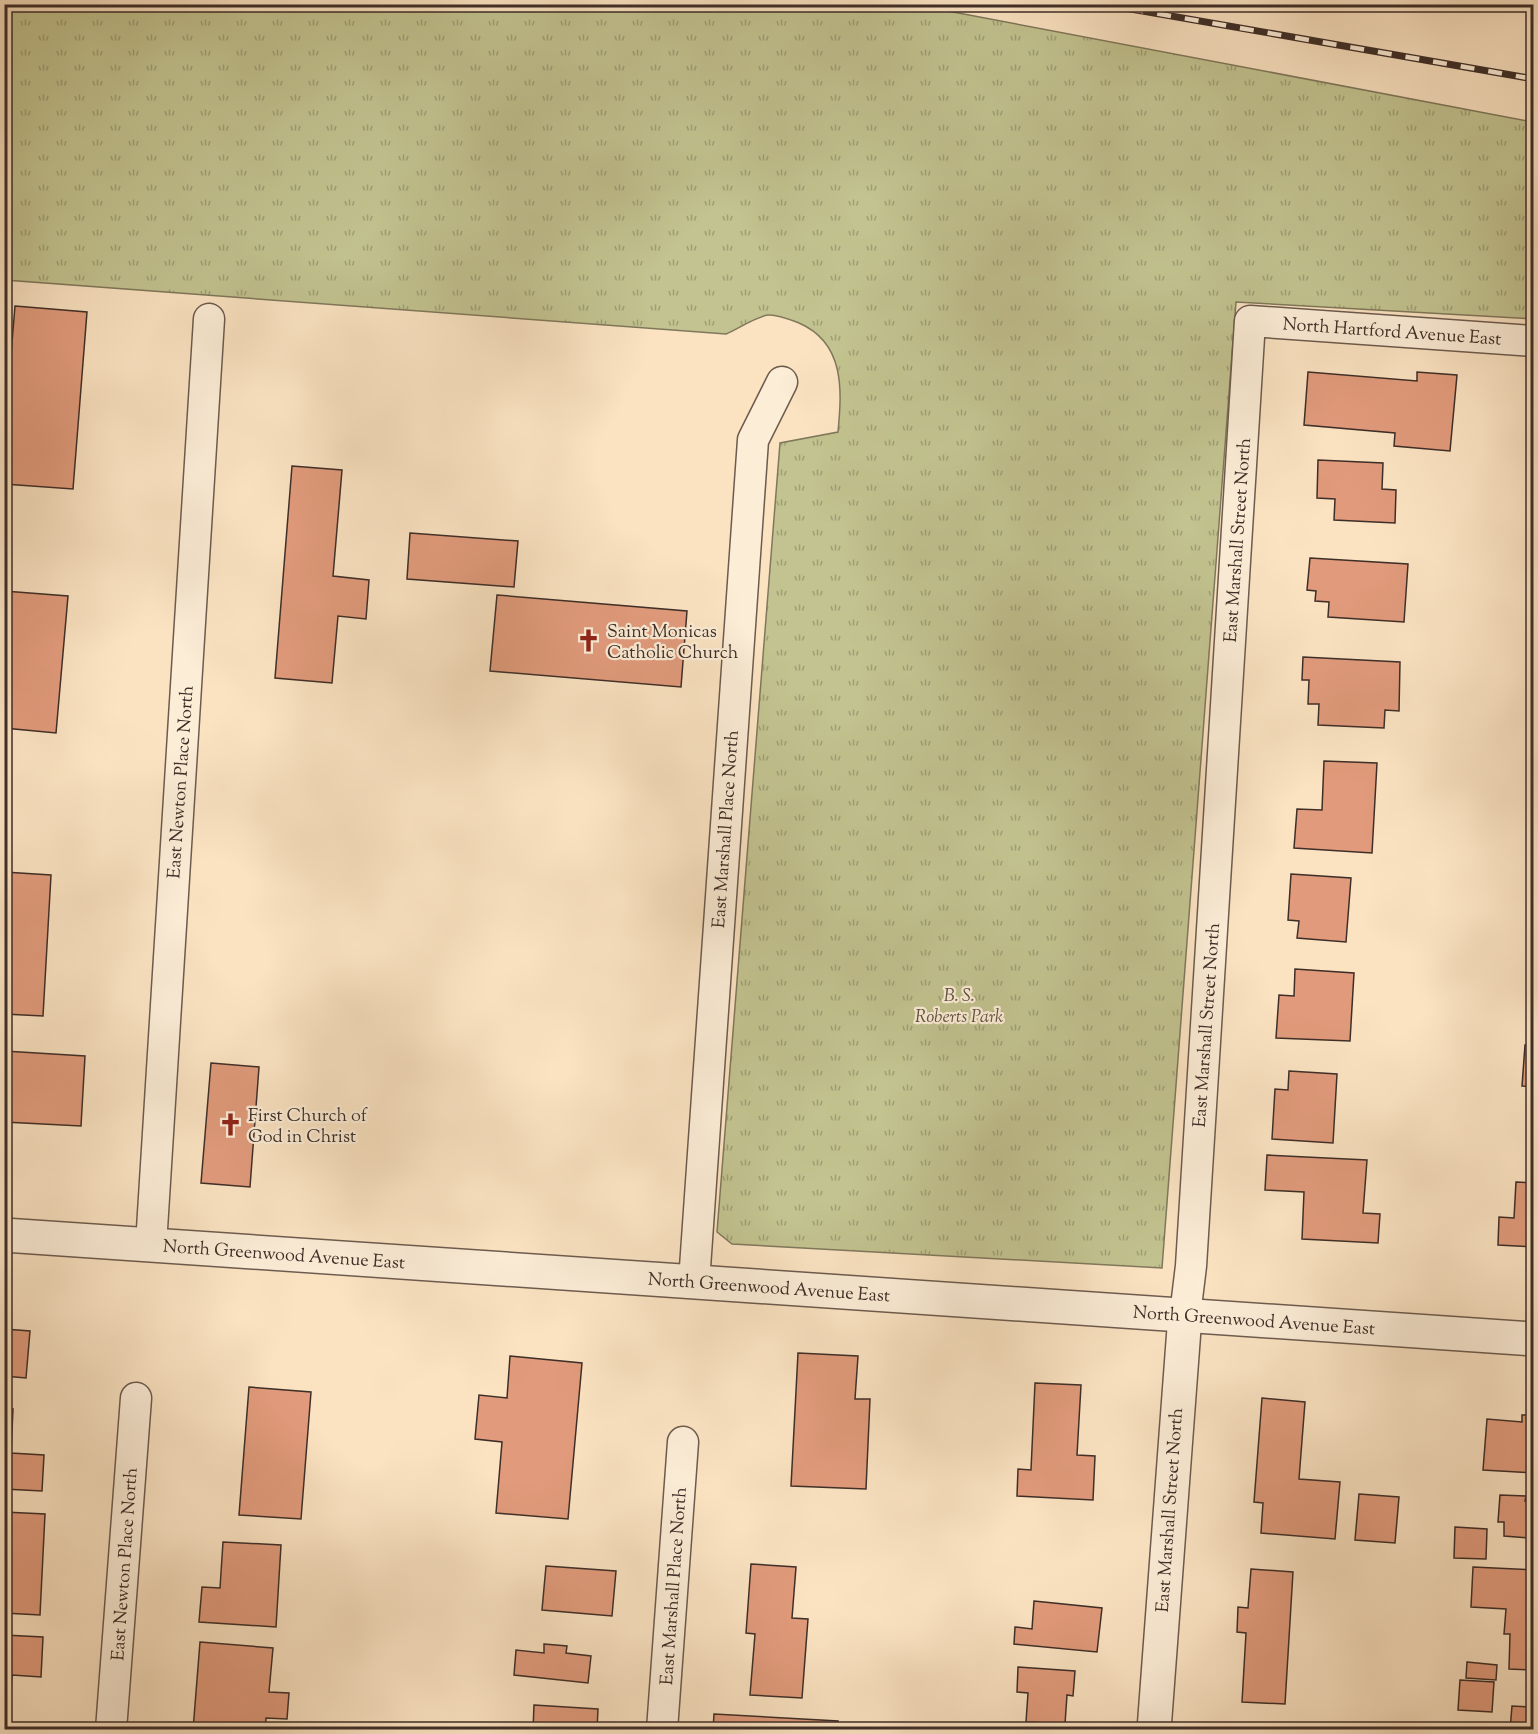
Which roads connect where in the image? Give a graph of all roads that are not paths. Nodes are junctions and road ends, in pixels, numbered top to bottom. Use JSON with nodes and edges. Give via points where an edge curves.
{"nodes":[{"id":1,"x":209,"y":319,"type":"dead end"},
{"id":2,"x":1250,"y":321,"type":"joint"},
{"id":3,"x":1533,"y":341,"type":"edge"},
{"id":4,"x":782,"y":382,"type":"dead end"},
{"id":5,"x":4,"y":1235,"type":"edge"},
{"id":6,"x":151,"y":1245,"type":"junction"},
{"id":7,"x":694,"y":1282,"type":"junction"},
{"id":8,"x":1185,"y":1315,"type":"junction"},
{"id":9,"x":1533,"y":1339,"type":"edge"},
{"id":10,"x":136,"y":1398,"type":"dead end"},
{"id":11,"x":683,"y":1442,"type":"dead end"},
{"id":12,"x":111,"y":1730,"type":"edge"},
{"id":13,"x":662,"y":1730,"type":"edge"},
{"id":14,"x":1154,"y":1730,"type":"edge"}],
"edges":[{"from":1,"to":6,"type":"street","name":"East Newton Place North"},
{"from":2,"to":3,"type":"street","name":"North Hartford Avenue East"},
{"from":2,"to":8,"type":"street","name":"East Marshall Street North"},
{"from":4,"to":7,"type":"street","name":"East Marshall Place North","via":[[753,440]]},
{"from":5,"to":6,"type":"street","name":"North Greenwood Avenue East"},
{"from":6,"to":7,"type":"street","name":"North Greenwood Avenue East"},
{"from":7,"to":8,"type":"street","name":"North Greenwood Avenue East"},
{"from":8,"to":9,"type":"street","name":"North Greenwood Avenue East"},
{"from":8,"to":14,"type":"street","name":"East Marshall Street North"},
{"from":10,"to":12,"type":"street","name":"East Newton Place North"},
{"from":11,"to":13,"type":"street","name":"East Marshall Place North"}]}
